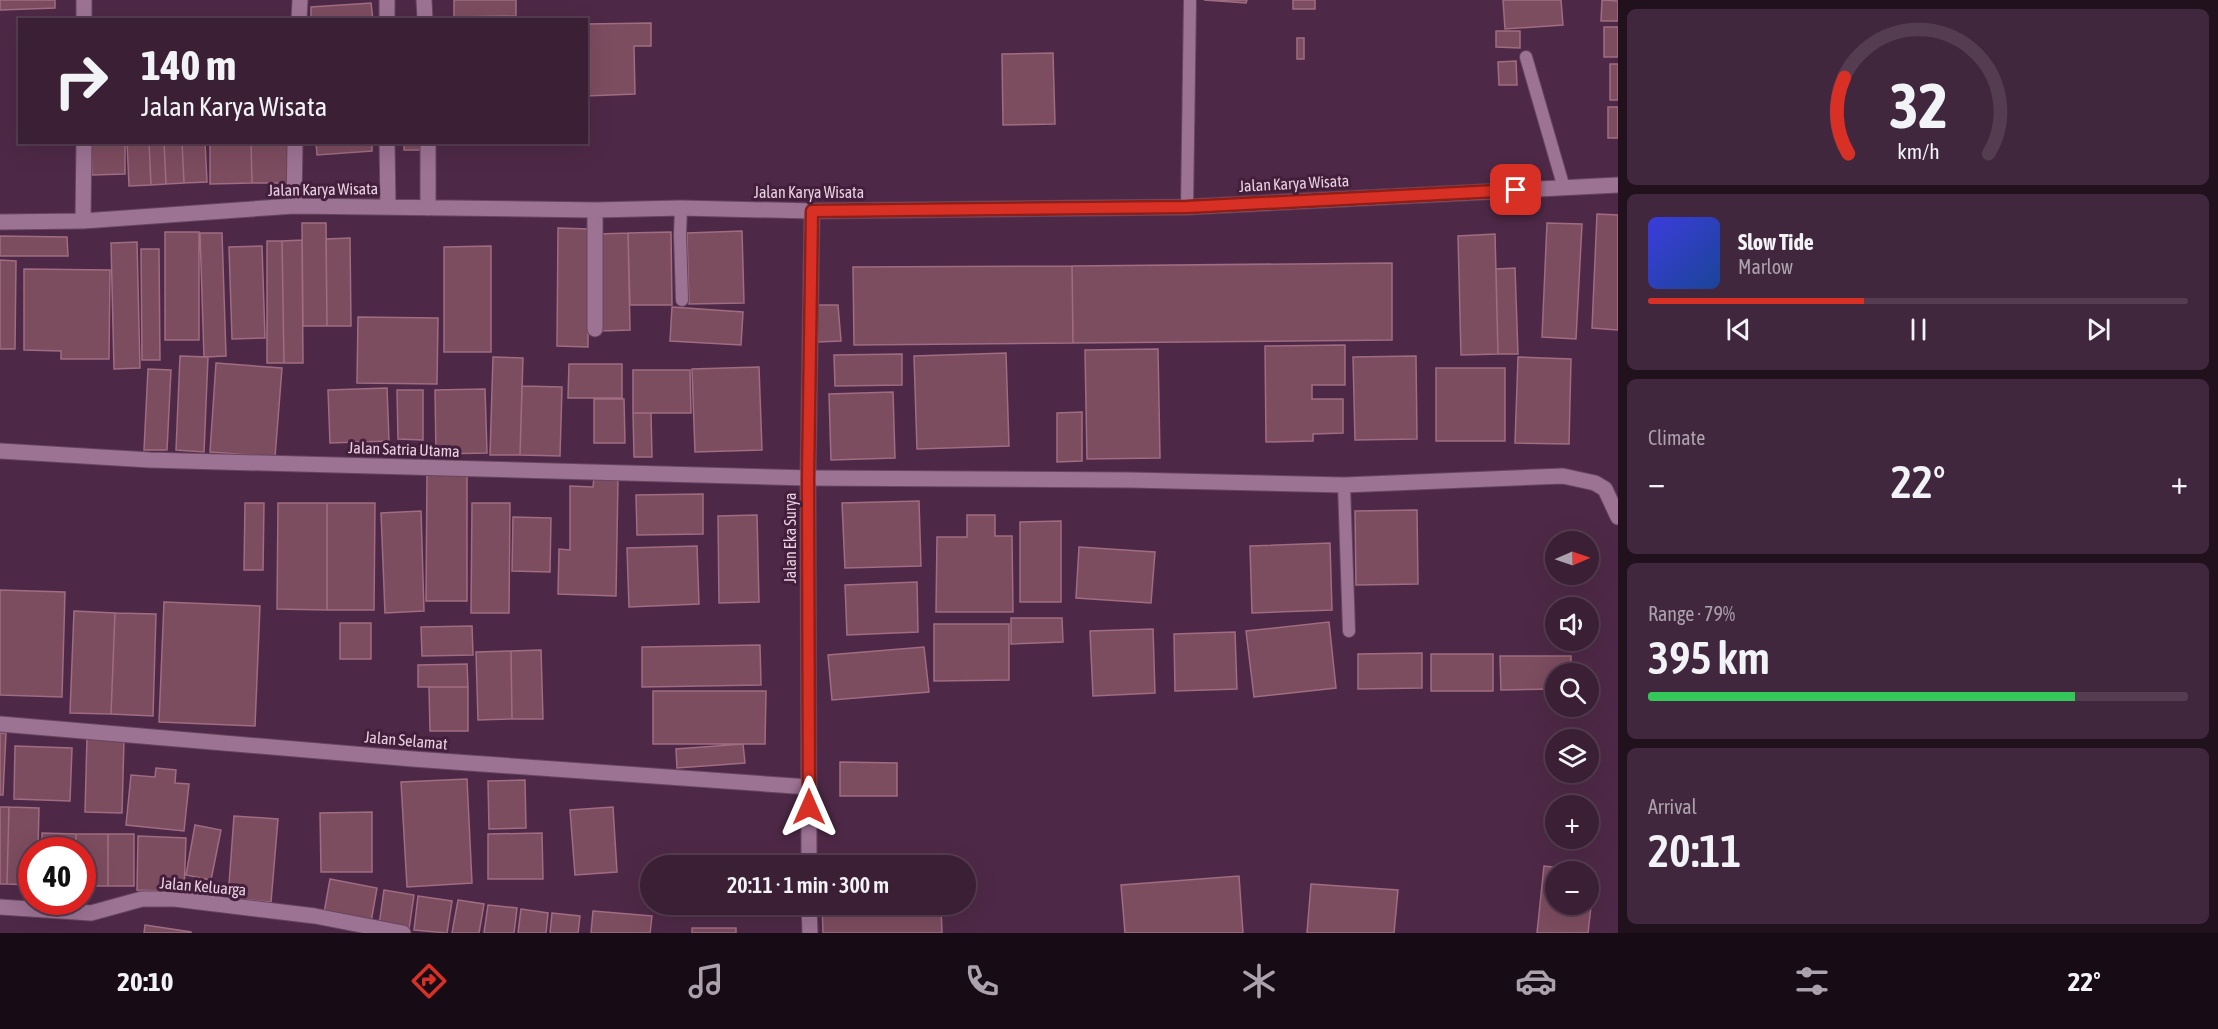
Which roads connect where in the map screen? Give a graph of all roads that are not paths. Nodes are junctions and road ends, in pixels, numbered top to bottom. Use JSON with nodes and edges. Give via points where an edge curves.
{"nodes":[{"id":1,"x":84,"y":0,"type":"edge"},
{"id":2,"x":300,"y":0,"type":"edge"},
{"id":3,"x":387,"y":0,"type":"edge"},
{"id":4,"x":424,"y":0,"type":"edge"},
{"id":5,"x":1190,"y":0,"type":"edge"},
{"id":6,"x":84,"y":18,"type":"edge"},
{"id":7,"x":299,"y":18,"type":"edge"},
{"id":8,"x":387,"y":18,"type":"edge"},
{"id":9,"x":425,"y":18,"type":"edge"},
{"id":10,"x":1526,"y":57,"type":"dead end"},
{"id":11,"x":84,"y":144,"type":"edge"},
{"id":12,"x":296,"y":144,"type":"edge"},
{"id":13,"x":387,"y":144,"type":"edge"},
{"id":14,"x":428,"y":144,"type":"edge"},
{"id":15,"x":1618,"y":185,"type":"edge"},
{"id":16,"x":1564,"y":188,"type":"junction"},
{"id":17,"x":294,"y":206,"type":"junction"},
{"id":18,"x":388,"y":206,"type":"junction"},
{"id":19,"x":1187,"y":207,"type":"junction"},
{"id":20,"x":428,"y":208,"type":"junction"},
{"id":21,"x":681,"y":208,"type":"junction"},
{"id":22,"x":595,"y":210,"type":"junction"},
{"id":23,"x":812,"y":211,"type":"junction"},
{"id":24,"x":83,"y":221,"type":"junction"},
{"id":25,"x":0,"y":222,"type":"edge"},
{"id":26,"x":682,"y":300,"type":"dead end"},
{"id":27,"x":595,"y":329,"type":"dead end"},
{"id":28,"x":0,"y":452,"type":"edge"},
{"id":29,"x":808,"y":478,"type":"junction"},
{"id":30,"x":1344,"y":485,"type":"junction"},
{"id":31,"x":1618,"y":517,"type":"edge"},
{"id":32,"x":1349,"y":631,"type":"dead end"},
{"id":33,"x":0,"y":724,"type":"edge"},
{"id":34,"x":809,"y":787,"type":"junction"},
{"id":35,"x":809,"y":855,"type":"edge"},
{"id":36,"x":0,"y":907,"type":"edge"},
{"id":37,"x":809,"y":915,"type":"edge"},
{"id":38,"x":403,"y":933,"type":"edge"},
{"id":39,"x":810,"y":933,"type":"edge"}],
"edges":[{"from":1,"to":6,"type":"street"},
{"from":2,"to":7,"type":"street"},
{"from":3,"to":8,"type":"street"},
{"from":4,"to":9,"type":"street"},
{"from":5,"to":19,"type":"lane"},
{"from":10,"to":16,"type":"lane"},
{"from":11,"to":24,"type":"street"},
{"from":12,"to":17,"type":"street"},
{"from":13,"to":18,"type":"street"},
{"from":14,"to":20,"type":"street"},
{"from":15,"to":16,"type":"street","name":"Jalan Karya Wisata"},
{"from":16,"to":19,"type":"street","name":"Jalan Karya Wisata"},
{"from":17,"to":18,"type":"street","name":"Jalan Karya Wisata"},
{"from":17,"to":24,"type":"street","name":"Jalan Karya Wisata"},
{"from":18,"to":20,"type":"street","name":"Jalan Karya Wisata"},
{"from":19,"to":23,"type":"street","name":"Jalan Karya Wisata"},
{"from":20,"to":22,"type":"street","name":"Jalan Karya Wisata"},
{"from":21,"to":22,"type":"street","name":"Jalan Karya Wisata"},
{"from":21,"to":23,"type":"street","name":"Jalan Karya Wisata"},
{"from":21,"to":26,"type":"lane"},
{"from":22,"to":27,"type":"street"},
{"from":23,"to":29,"type":"street","name":"Jalan Eka Surya"},
{"from":24,"to":25,"type":"street","name":"Jalan Karya Wisata"},
{"from":28,"to":29,"type":"street","name":"Jalan Satria Utama","via":[[150,460]]},
{"from":29,"to":30,"type":"street","name":"Jalan Satria Utama"},
{"from":29,"to":34,"type":"street","name":"Jalan Eka Surya"},
{"from":30,"to":31,"type":"street","name":"Jalan Satria Utama","via":[[1563,476],[1605,489]]},
{"from":30,"to":32,"type":"lane"},
{"from":33,"to":34,"type":"street","name":"Jalan Selamat"},
{"from":34,"to":35,"type":"street","name":"Jalan Eka Surya"},
{"from":36,"to":38,"type":"street","name":"Jalan Keluarga","via":[[91,913],[142,899],[175,899],[315,916]]},
{"from":37,"to":39,"type":"street"}]}
